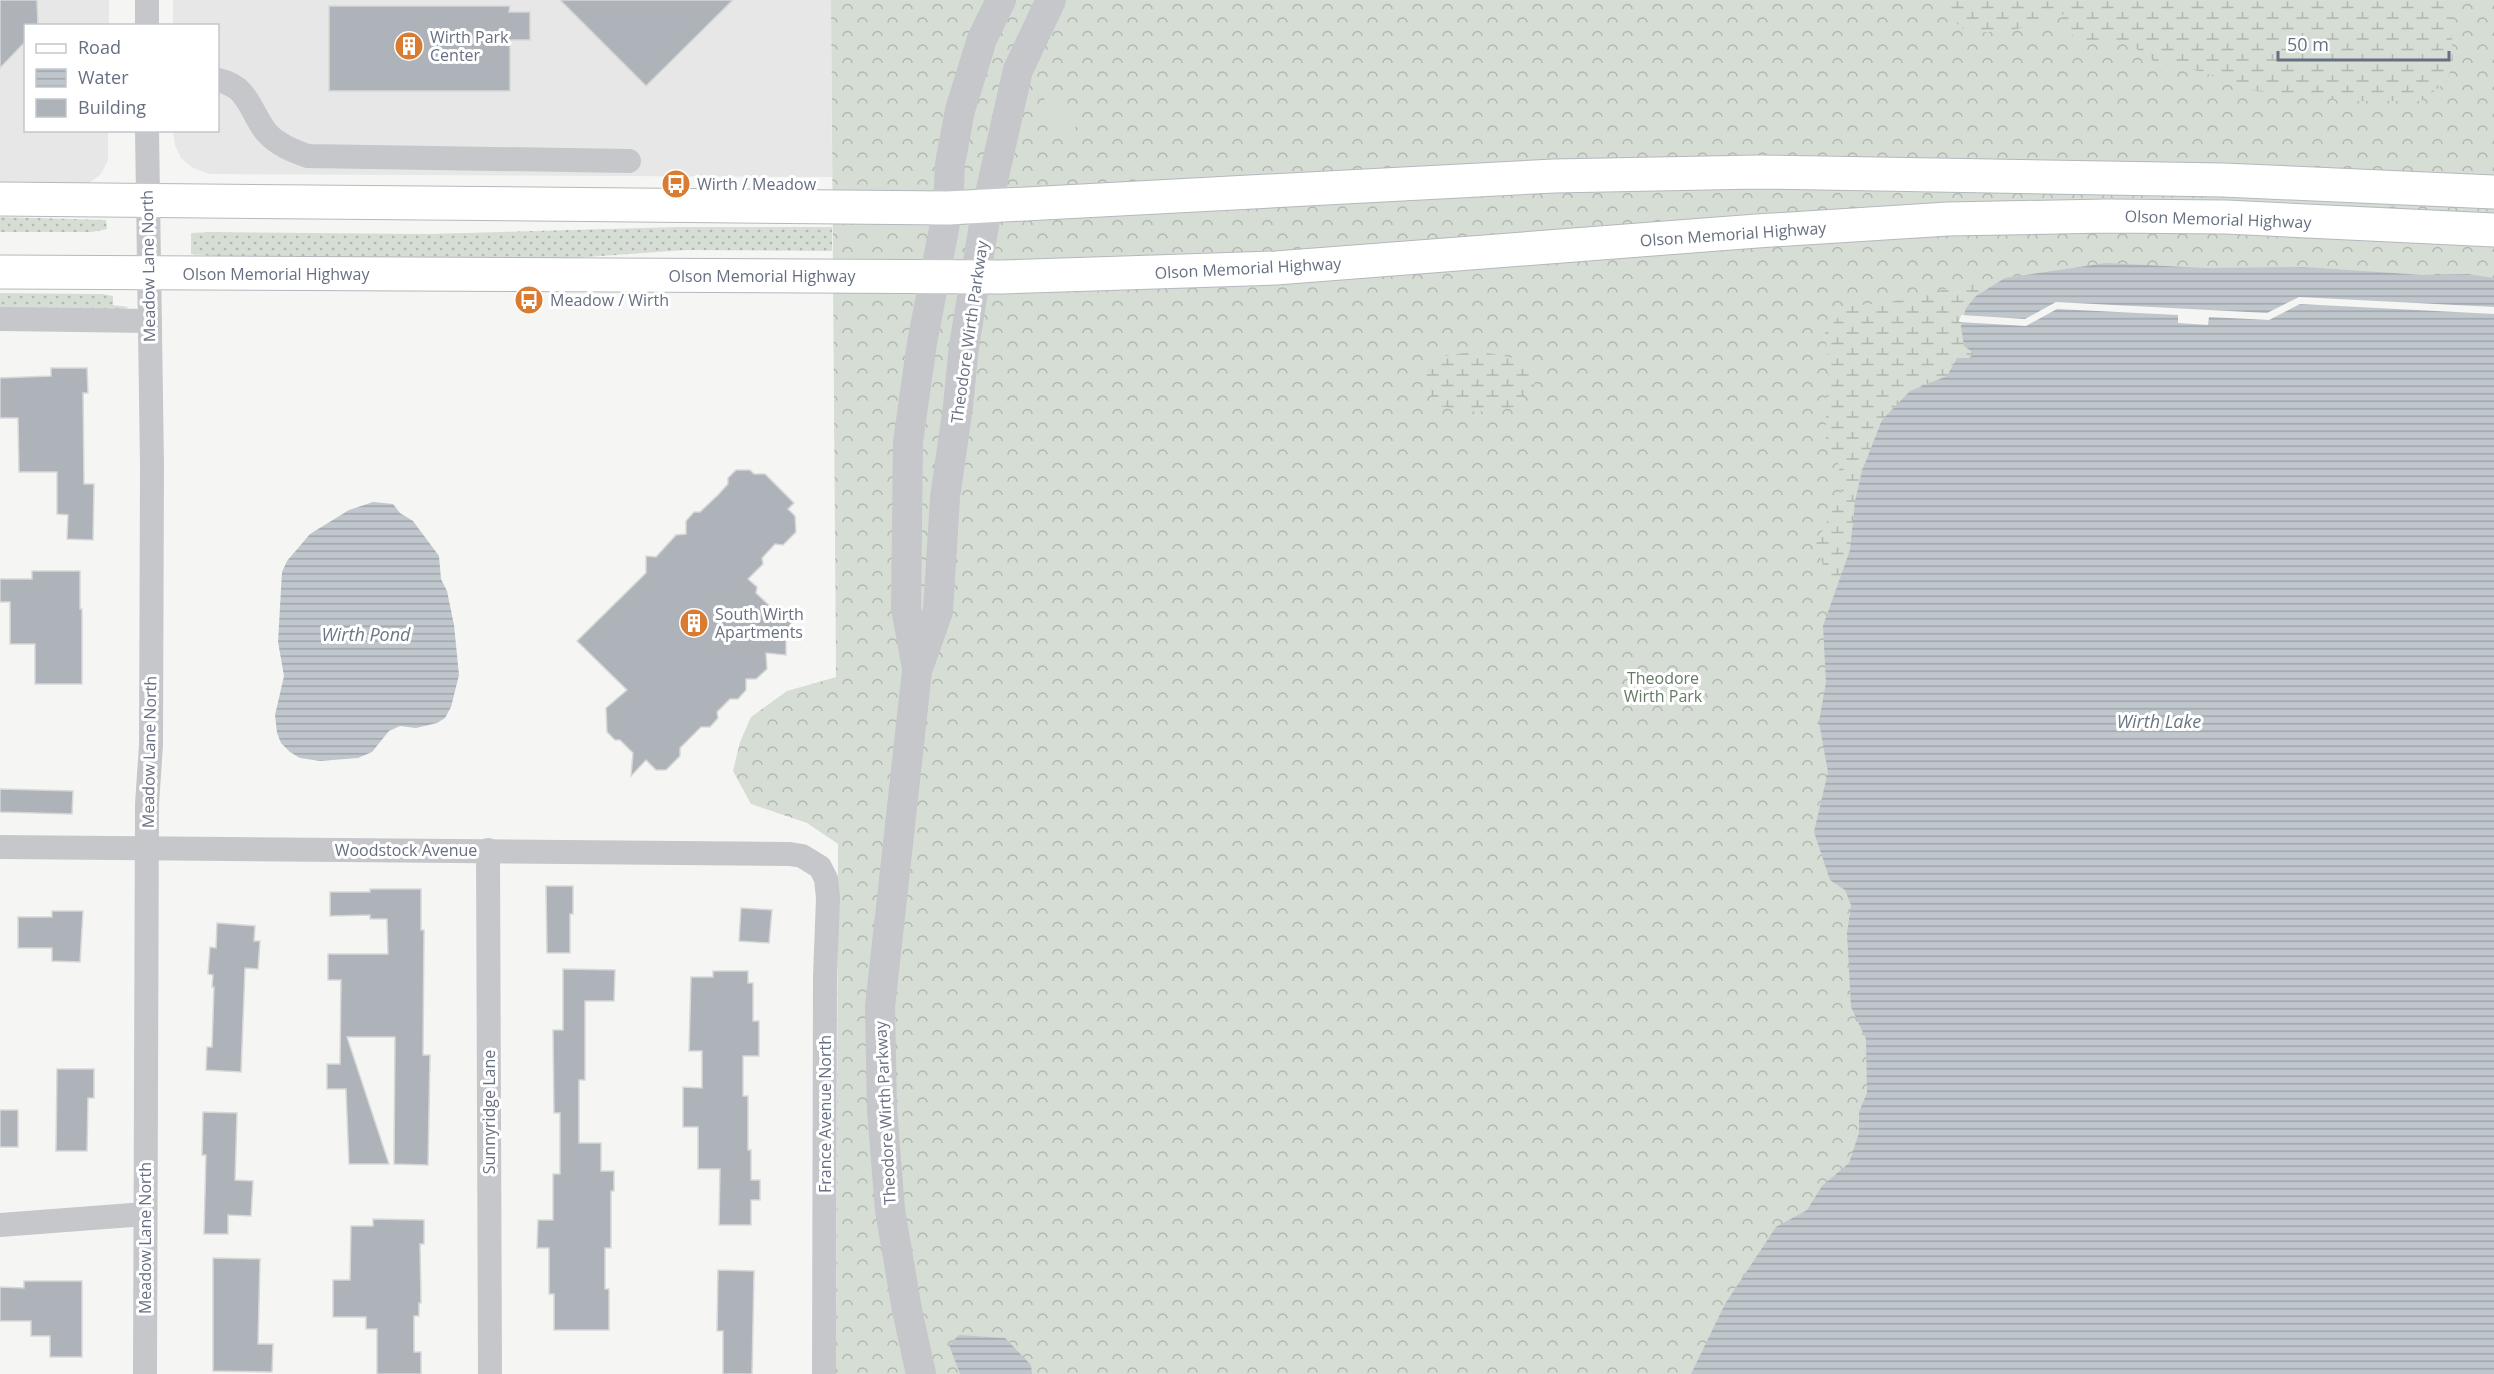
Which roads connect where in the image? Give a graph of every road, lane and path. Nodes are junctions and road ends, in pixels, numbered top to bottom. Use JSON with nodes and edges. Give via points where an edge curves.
{"nodes":[{"id":1,"x":147,"y":0,"type":"edge"},
{"id":2,"x":1001,"y":0,"type":"edge"},
{"id":3,"x":1051,"y":0,"type":"edge"},
{"id":4,"x":147,"y":24,"type":"edge"},
{"id":5,"x":219,"y":80,"type":"edge"},
{"id":6,"x":147,"y":132,"type":"edge"},
{"id":7,"x":629,"y":160,"type":"dead end"},
{"id":8,"x":2494,"y":192,"type":"edge"},
{"id":9,"x":0,"y":199,"type":"edge"},
{"id":10,"x":147,"y":202,"type":"junction"},
{"id":11,"x":987,"y":207,"type":"junction"},
{"id":12,"x":948,"y":208,"type":"junction"},
{"id":13,"x":2494,"y":230,"type":"edge"},
{"id":14,"x":0,"y":272,"type":"edge"},
{"id":15,"x":150,"y":274,"type":"junction"},
{"id":16,"x":935,"y":278,"type":"junction"},
{"id":17,"x":976,"y":278,"type":"junction"},
{"id":18,"x":0,"y":319,"type":"edge"},
{"id":19,"x":150,"y":321,"type":"junction"},
{"id":20,"x":917,"y":671,"type":"junction"},
{"id":21,"x":0,"y":847,"type":"edge"},
{"id":22,"x":147,"y":849,"type":"junction"},
{"id":23,"x":488,"y":850,"type":"junction"},
{"id":24,"x":812,"y":861,"type":"joint"},
{"id":25,"x":145,"y":1214,"type":"junction"},
{"id":26,"x":0,"y":1225,"type":"edge"},
{"id":27,"x":145,"y":1374,"type":"edge"},
{"id":28,"x":490,"y":1374,"type":"edge"},
{"id":29,"x":824,"y":1374,"type":"edge"},
{"id":30,"x":921,"y":1374,"type":"edge"}],
"edges":[{"from":1,"to":4,"type":"street"},
{"from":2,"to":12,"type":"street","name":"Theodore Wirth Parkway","via":[[982,39],[960,110],[950,164]]},
{"from":3,"to":11,"type":"street","name":"Theodore Wirth Parkway","via":[[1018,70]]},
{"from":5,"to":7,"type":"street","via":[[240,91],[268,134],[291,151],[308,156]]},
{"from":6,"to":10,"type":"street","name":"Meadow Lane North"},
{"from":8,"to":11,"type":"main road","via":[[2223,180],[1759,172],[1554,176]]},
{"from":9,"to":10,"type":"main road"},
{"from":10,"to":12,"type":"main road"},
{"from":10,"to":15,"type":"street","name":"Meadow Lane North"},
{"from":11,"to":12,"type":"main road"},
{"from":11,"to":17,"type":"street","name":"Theodore Wirth Parkway"},
{"from":12,"to":16,"type":"street","name":"Theodore Wirth Parkway"},
{"from":13,"to":17,"type":"main road","name":"Olson Memorial Highway","via":[[2226,217],[1947,219],[1276,268]]},
{"from":14,"to":15,"type":"main road","name":"Olson Memorial Highway"},
{"from":15,"to":16,"type":"main road","name":"Olson Memorial Highway"},
{"from":15,"to":19,"type":"street","name":"Meadow Lane North"},
{"from":16,"to":17,"type":"main road","name":"Olson Memorial Highway"},
{"from":16,"to":20,"type":"street","name":"Theodore Wirth Parkway","via":[[908,442],[906,608]]},
{"from":17,"to":20,"type":"street","name":"Theodore Wirth Parkway","via":[[945,498],[938,611]]},
{"from":18,"to":19,"type":"street"},
{"from":19,"to":22,"type":"street","name":"Meadow Lane North","via":[[152,520]]},
{"from":20,"to":30,"type":"street","name":"Theodore Wirth Parkway","via":[[880,1008],[890,1210]]},
{"from":21,"to":22,"type":"street","name":"Woodstock Avenue"},
{"from":22,"to":23,"type":"street","name":"Woodstock Avenue"},
{"from":22,"to":25,"type":"street","name":"Meadow Lane North"},
{"from":23,"to":24,"type":"street","name":"Woodstock Avenue","via":[[790,854]]},
{"from":23,"to":28,"type":"street","name":"Sunnyridge Lane"},
{"from":24,"to":29,"type":"street","name":"France Avenue North","via":[[826,879],[828,898]]},
{"from":25,"to":26,"type":"street"},
{"from":25,"to":27,"type":"street","name":"Meadow Lane North"}]}
